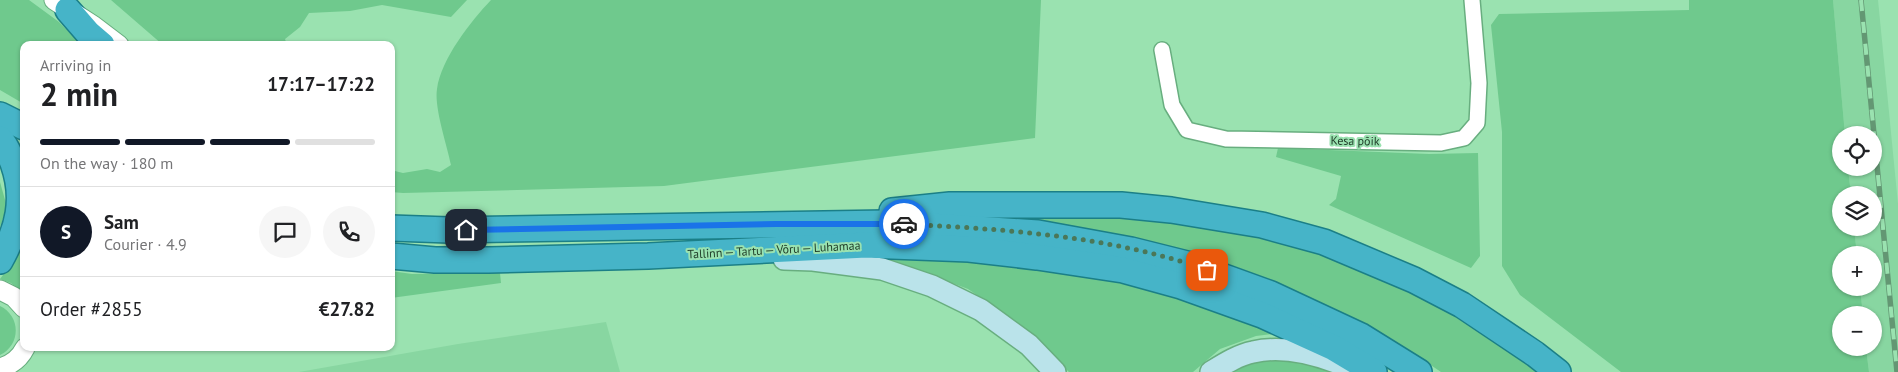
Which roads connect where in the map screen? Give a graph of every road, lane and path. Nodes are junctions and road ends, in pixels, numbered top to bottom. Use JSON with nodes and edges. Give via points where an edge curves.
{"nodes":[{"id":1,"x":1472,"y":0,"type":"edge"},
{"id":2,"x":61,"y":5,"type":"edge"},
{"id":3,"x":97,"y":41,"type":"edge"},
{"id":4,"x":114,"y":41,"type":"edge"},
{"id":5,"x":1162,"y":50,"type":"dead end"},
{"id":6,"x":0,"y":109,"type":"edge"},
{"id":7,"x":0,"y":116,"type":"edge"},
{"id":8,"x":20,"y":117,"type":"edge"},
{"id":9,"x":0,"y":124,"type":"edge"},
{"id":10,"x":20,"y":125,"type":"edge"},
{"id":11,"x":20,"y":136,"type":"edge"},
{"id":12,"x":0,"y":139,"type":"edge"},
{"id":13,"x":395,"y":221,"type":"edge"},
{"id":14,"x":776,"y":224,"type":"junction"},
{"id":15,"x":395,"y":228,"type":"edge"},
{"id":16,"x":448,"y":230,"type":"junction"},
{"id":17,"x":395,"y":256,"type":"edge"},
{"id":18,"x":648,"y":256,"type":"junction"},
{"id":19,"x":0,"y":261,"type":"edge"},
{"id":20,"x":0,"y":290,"type":"edge"},
{"id":21,"x":20,"y":304,"type":"edge"},
{"id":22,"x":24,"y":351,"type":"edge"},
{"id":23,"x":0,"y":368,"type":"edge"},
{"id":24,"x":1055,"y":372,"type":"edge"},
{"id":25,"x":1211,"y":372,"type":"edge"},
{"id":26,"x":1360,"y":372,"type":"edge"},
{"id":27,"x":1374,"y":372,"type":"edge"},
{"id":28,"x":1419,"y":372,"type":"edge"},
{"id":29,"x":1558,"y":372,"type":"edge"}],
"edges":[{"from":1,"to":5,"type":"street","name":"Kesa põik","via":[[1479,84],[1477,123],[1464,138],[1441,143],[1226,139],[1187,130],[1172,105]]},
{"from":2,"to":3,"type":"highway"},
{"from":2,"to":4,"type":"street"},
{"from":6,"to":8,"type":"highway"},
{"from":7,"to":10,"type":"highway"},
{"from":9,"to":11,"type":"highway"},
{"from":12,"to":19,"type":"highway","via":[[6,144],[18,177],[20,203],[13,236]]},
{"from":13,"to":16,"type":"street"},
{"from":14,"to":16,"type":"highway","name":"Tallinn — Tartu — Võru — Luhamaa"},
{"from":14,"to":28,"type":"highway","name":"Tallinn — Tartu — Võru — Luhamaa","via":[[886,223],[972,228],[1038,233],[1131,250],[1191,265],[1271,294],[1360,336]]},
{"from":14,"to":29,"type":"highway","via":[[950,205],[1121,205],[1262,225],[1324,242],[1414,280],[1462,305]]},
{"from":15,"to":16,"type":"highway","name":"Tallinn — Tartu — Võru — Luhamaa"},
{"from":17,"to":18,"type":"highway","name":"Tallinn — Tartu — Võru — Luhamaa","via":[[488,260]]},
{"from":18,"to":24,"type":"main road","via":[[812,260],[882,269],[932,286],[981,310],[1029,345]]},
{"from":18,"to":27,"type":"highway","name":"Tallinn — Tartu — Võru — Luhamaa","via":[[866,245],[969,249],[1123,270],[1181,286],[1262,315],[1334,348]]},
{"from":20,"to":21,"type":"street"},
{"from":22,"to":23,"type":"street","via":[[13,362]]},
{"from":25,"to":26,"type":"main road","via":[[1252,352],[1280,348],[1315,355]]}]}
